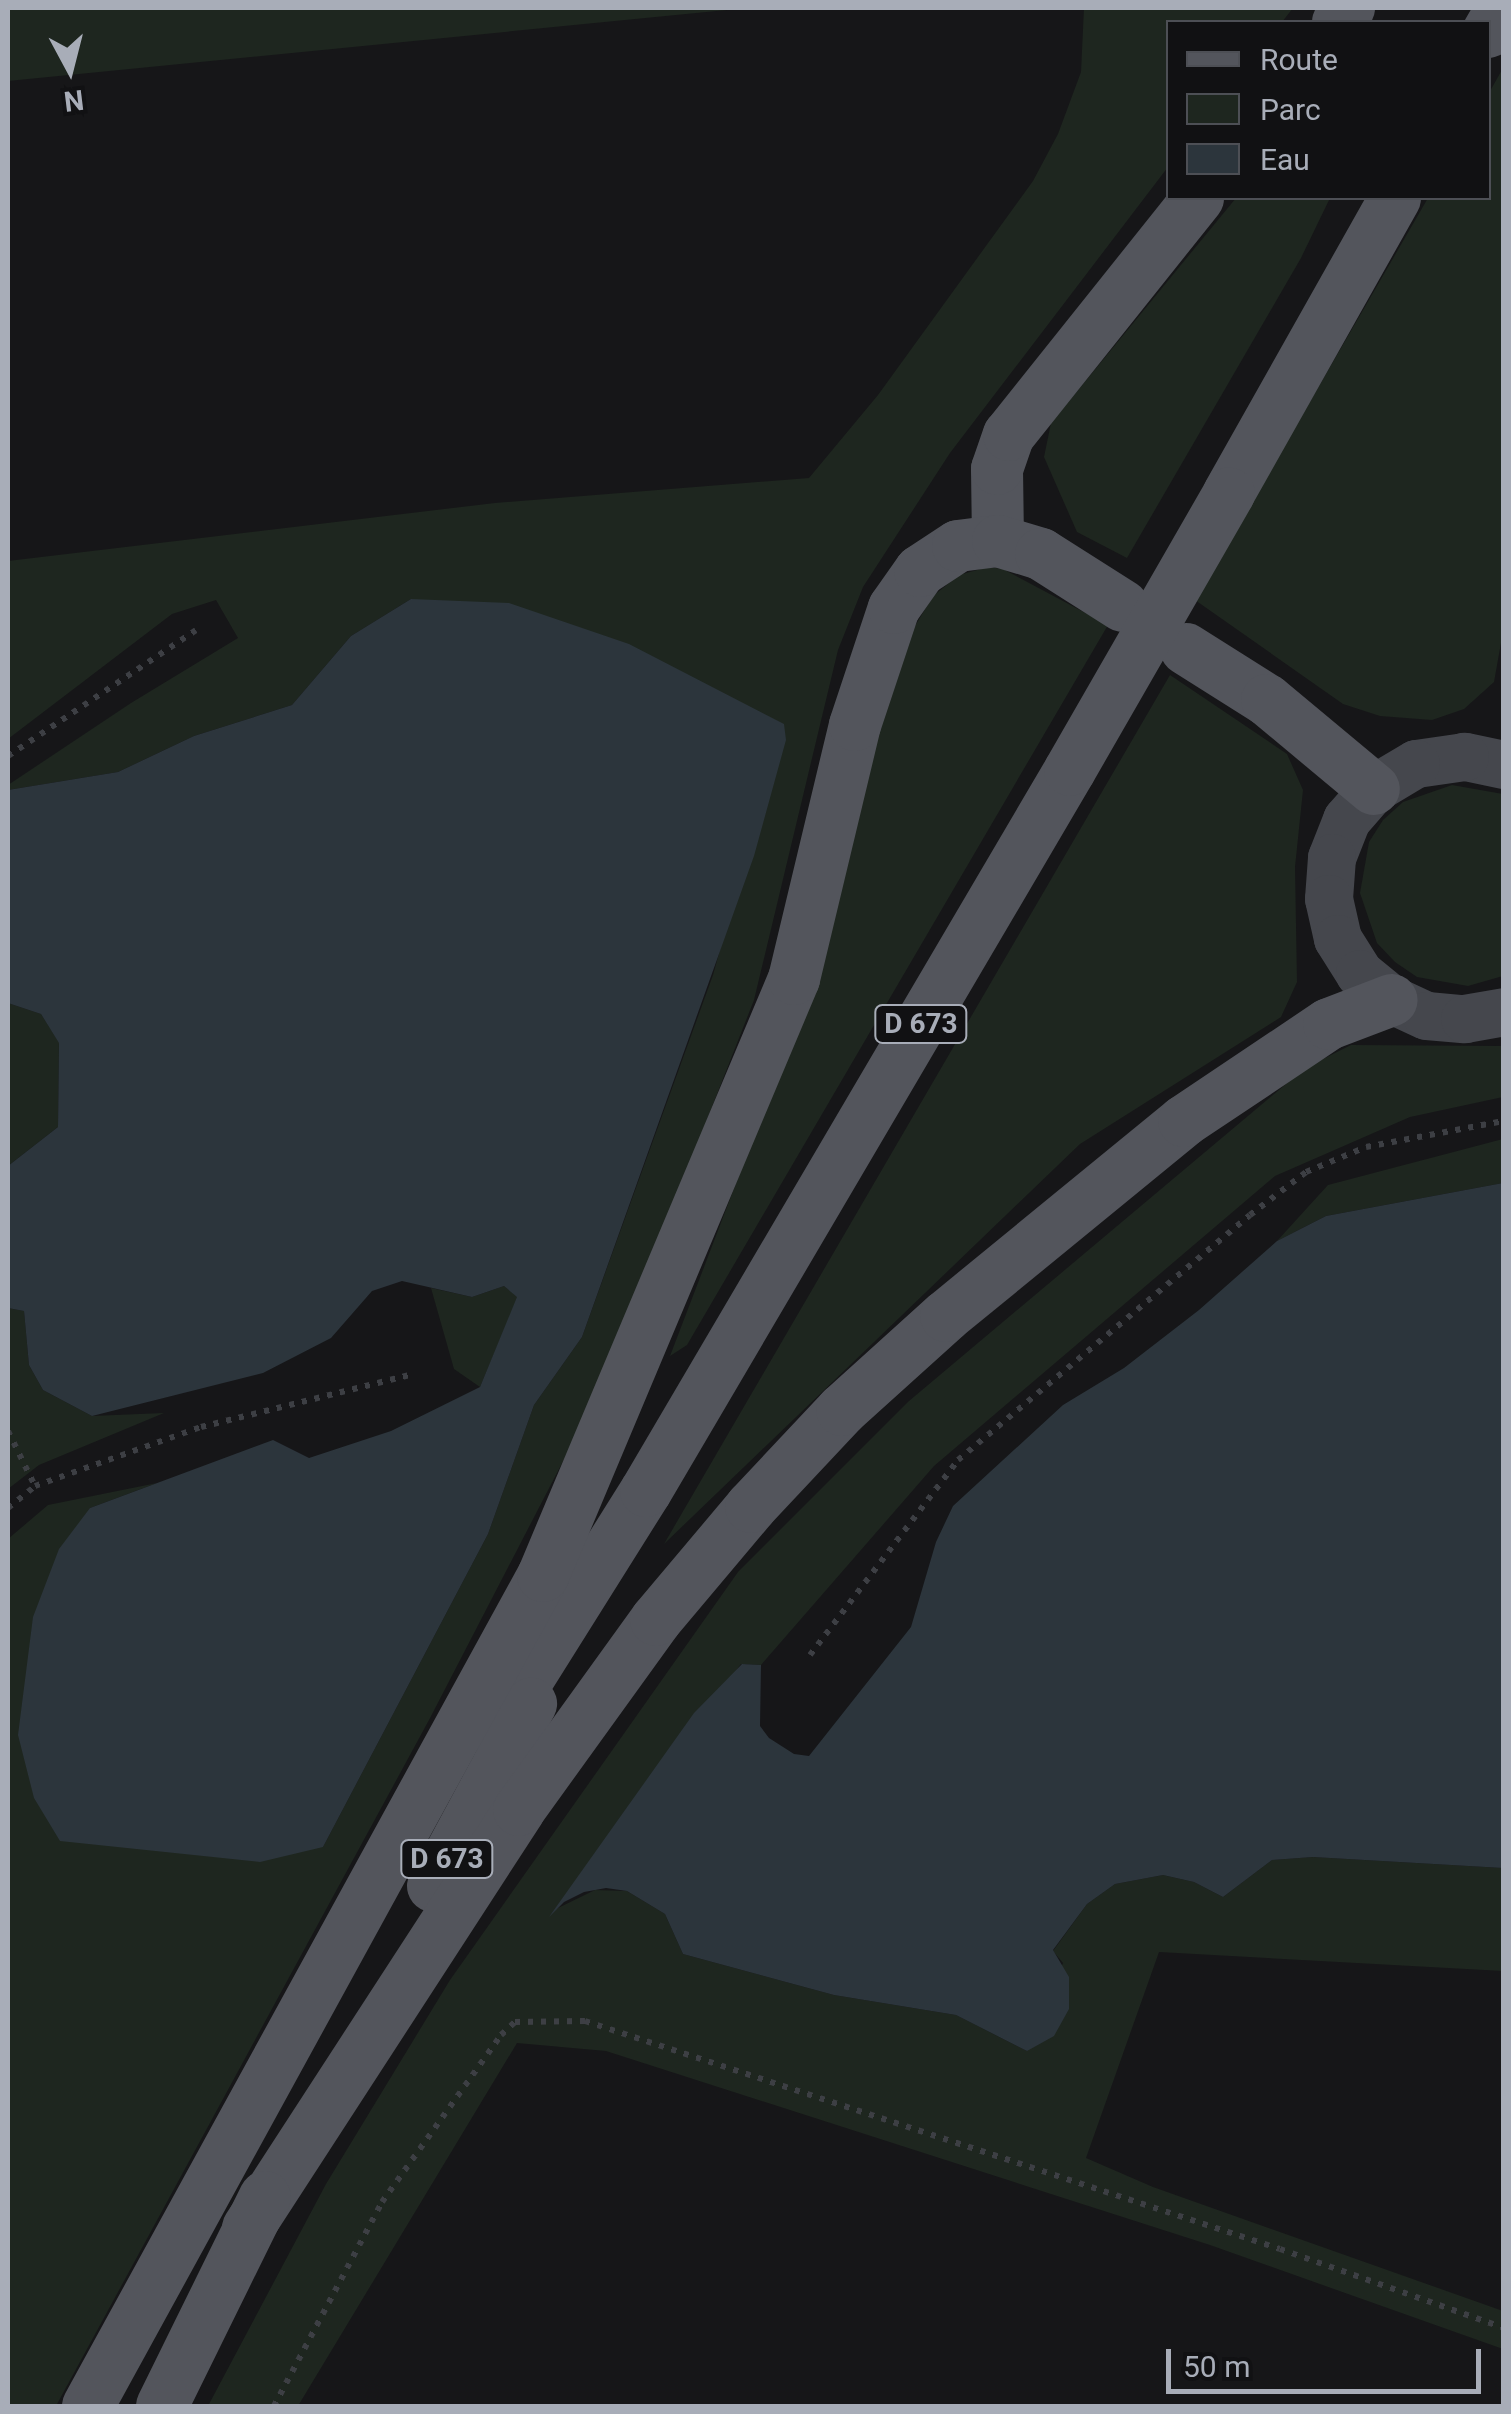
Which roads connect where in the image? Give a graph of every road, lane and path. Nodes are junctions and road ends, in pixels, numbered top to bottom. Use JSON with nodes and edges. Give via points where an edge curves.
{"nodes":[{"id":1,"x":1196,"y":200,"type":"edge"},
{"id":2,"x":1395,"y":200,"type":"edge"},
{"id":3,"x":998,"y":541,"type":"junction"},
{"id":4,"x":1122,"y":606,"type":"dead end"},
{"id":5,"x":196,"y":630,"type":"dead end"},
{"id":6,"x":1186,"y":649,"type":"dead end"},
{"id":7,"x":8,"y":756,"type":"edge"},
{"id":8,"x":1504,"y":765,"type":"edge"},
{"id":9,"x":1374,"y":789,"type":"junction"},
{"id":10,"x":1392,"y":1000,"type":"junction"},
{"id":11,"x":1504,"y":1012,"type":"edge"},
{"id":12,"x":1504,"y":1121,"type":"edge"},
{"id":13,"x":410,"y":1376,"type":"dead end"},
{"id":14,"x":8,"y":1431,"type":"edge"},
{"id":15,"x":35,"y":1486,"type":"junction"},
{"id":16,"x":646,"y":1491,"type":"junction"},
{"id":17,"x":8,"y":1508,"type":"edge"},
{"id":18,"x":810,"y":1655,"type":"dead end"},
{"id":19,"x":206,"y":2193,"type":"junction"},
{"id":20,"x":248,"y":2228,"type":"junction"},
{"id":21,"x":1504,"y":2328,"type":"edge"},
{"id":22,"x":88,"y":2406,"type":"edge"},
{"id":23,"x":162,"y":2406,"type":"edge"},
{"id":24,"x":274,"y":2406,"type":"edge"}],
"edges":[{"from":1,"to":3,"type":"main road","via":[[1009,435],[997,469]]},
{"from":2,"to":16,"type":"main road","number":"D 673","bridge":true},
{"from":3,"to":4,"type":"main road","via":[[1041,554]]},
{"from":3,"to":19,"type":"main road","via":[[958,546],[920,570],[894,608],[855,725],[794,979],[543,1576]]},
{"from":5,"to":7,"type":"path"},
{"from":6,"to":9,"type":"main road","via":[[1268,700]]},
{"from":8,"to":9,"type":"main road","via":[[1466,757],[1416,764]]},
{"from":9,"to":10,"type":"main road","via":[[1342,833],[1329,899],[1338,939],[1360,974]]},
{"from":10,"to":11,"type":"main road","via":[[1427,1016],[1465,1020]]},
{"from":10,"to":20,"type":"main road","via":[[1329,1024],[1184,1121],[946,1316],[803,1452],[656,1620],[519,1810]]},
{"from":12,"to":18,"type":"path","via":[[1366,1147],[1306,1172],[958,1460]]},
{"from":13,"to":15,"type":"path","via":[[201,1426]]},
{"from":14,"to":15,"type":"path"},
{"from":15,"to":17,"type":"path"},
{"from":16,"to":19,"type":"main road","number":"D 673"},
{"from":16,"to":20,"type":"main road","number":"D 673"},
{"from":19,"to":22,"type":"main road","number":"D 673"},
{"from":20,"to":23,"type":"main road","number":"D 673"},
{"from":21,"to":24,"type":"path","via":[[585,2021],[514,2022],[382,2202]]}]}
